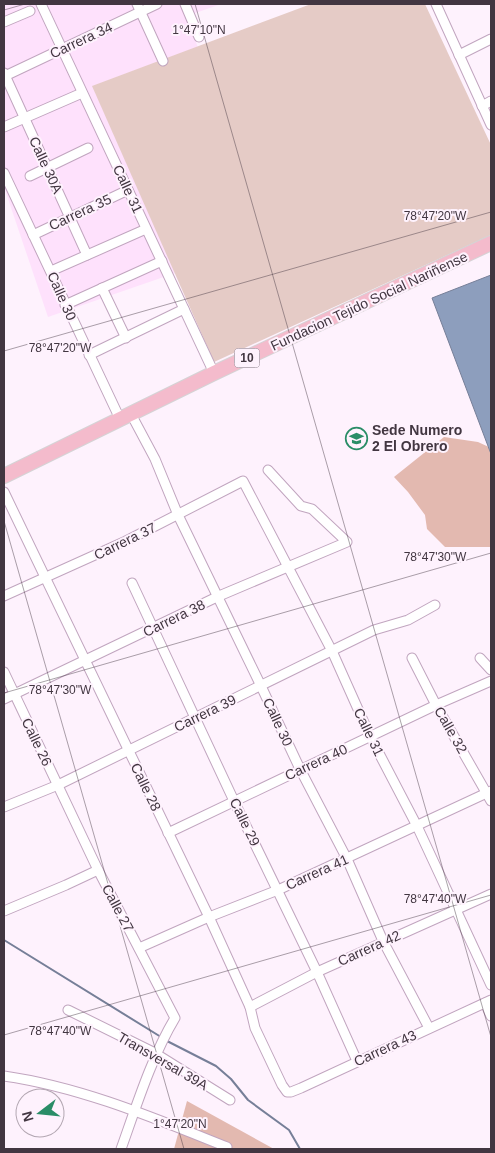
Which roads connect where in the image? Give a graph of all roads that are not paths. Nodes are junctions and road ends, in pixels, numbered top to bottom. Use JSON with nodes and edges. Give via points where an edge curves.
{"nodes":[{"id":1,"x":41,"y":4,"type":"edge"},
{"id":2,"x":157,"y":4,"type":"edge"},
{"id":3,"x":185,"y":4,"type":"edge"},
{"id":4,"x":436,"y":4,"type":"edge"},
{"id":5,"x":139,"y":8,"type":"edge"},
{"id":6,"x":30,"y":11,"type":"dead end"},
{"id":7,"x":4,"y":22,"type":"edge"},
{"id":8,"x":200,"y":37,"type":"dead end"},
{"id":9,"x":491,"y":39,"type":"edge"},
{"id":10,"x":62,"y":50,"type":"junction"},
{"id":11,"x":459,"y":55,"type":"junction"},
{"id":12,"x":163,"y":61,"type":"dead end"},
{"id":13,"x":4,"y":74,"type":"edge"},
{"id":14,"x":82,"y":93,"type":"junction"},
{"id":15,"x":491,"y":101,"type":"edge"},
{"id":16,"x":482,"y":106,"type":"junction"},
{"id":17,"x":25,"y":119,"type":"junction"},
{"id":18,"x":491,"y":125,"type":"edge"},
{"id":19,"x":4,"y":127,"type":"edge"},
{"id":20,"x":88,"y":148,"type":"dead end"},
{"id":21,"x":47,"y":168,"type":"junction"},
{"id":22,"x":4,"y":173,"type":"edge"},
{"id":23,"x":30,"y":176,"type":"dead end"},
{"id":24,"x":128,"y":190,"type":"junction"},
{"id":25,"x":69,"y":217,"type":"junction"},
{"id":26,"x":146,"y":229,"type":"junction"},
{"id":27,"x":33,"y":235,"type":"junction"},
{"id":28,"x":491,"y":243,"type":"edge"},
{"id":29,"x":87,"y":255,"type":"junction"},
{"id":30,"x":162,"y":261,"type":"junction"},
{"id":31,"x":50,"y":271,"type":"junction"},
{"id":32,"x":102,"y":288,"type":"junction"},
{"id":33,"x":65,"y":305,"type":"junction"},
{"id":34,"x":184,"y":309,"type":"junction"},
{"id":35,"x":126,"y":338,"type":"junction"},
{"id":36,"x":89,"y":355,"type":"junction"},
{"id":37,"x":214,"y":373,"type":"junction"},
{"id":38,"x":125,"y":416,"type":"junction"},
{"id":39,"x":268,"y":470,"type":"dead end"},
{"id":40,"x":4,"y":476,"type":"edge"},
{"id":41,"x":243,"y":481,"type":"joint"},
{"id":42,"x":4,"y":492,"type":"edge"},
{"id":43,"x":178,"y":515,"type":"junction"},
{"id":44,"x":288,"y":568,"type":"junction"},
{"id":45,"x":45,"y":578,"type":"junction"},
{"id":46,"x":132,"y":583,"type":"dead end"},
{"id":47,"x":4,"y":596,"type":"edge"},
{"id":48,"x":219,"y":596,"type":"junction"},
{"id":49,"x":435,"y":605,"type":"dead end"},
{"id":50,"x":153,"y":628,"type":"junction"},
{"id":51,"x":332,"y":651,"type":"junction"},
{"id":52,"x":412,"y":658,"type":"dead end"},
{"id":53,"x":480,"y":658,"type":"dead end"},
{"id":54,"x":85,"y":661,"type":"junction"},
{"id":55,"x":491,"y":670,"type":"edge"},
{"id":56,"x":4,"y":672,"type":"edge"},
{"id":57,"x":491,"y":681,"type":"edge"},
{"id":58,"x":262,"y":686,"type":"junction"},
{"id":59,"x":14,"y":694,"type":"junction"},
{"id":60,"x":4,"y":699,"type":"edge"},
{"id":61,"x":436,"y":705,"type":"junction"},
{"id":62,"x":196,"y":718,"type":"junction"},
{"id":63,"x":370,"y":736,"type":"junction"},
{"id":64,"x":128,"y":750,"type":"junction"},
{"id":65,"x":300,"y":769,"type":"junction"},
{"id":66,"x":58,"y":786,"type":"junction"},
{"id":67,"x":490,"y":795,"type":"edge"},
{"id":68,"x":234,"y":801,"type":"junction"},
{"id":69,"x":4,"y":807,"type":"edge"},
{"id":70,"x":417,"y":826,"type":"junction"},
{"id":71,"x":168,"y":833,"type":"junction"},
{"id":72,"x":347,"y":859,"type":"junction"},
{"id":73,"x":98,"y":870,"type":"junction"},
{"id":74,"x":278,"y":890,"type":"junction"},
{"id":75,"x":491,"y":894,"type":"edge"},
{"id":76,"x":457,"y":910,"type":"junction"},
{"id":77,"x":4,"y":911,"type":"edge"},
{"id":78,"x":209,"y":916,"type":"junction"},
{"id":79,"x":384,"y":941,"type":"junction"},
{"id":80,"x":139,"y":948,"type":"junction"},
{"id":81,"x":317,"y":972,"type":"junction"},
{"id":82,"x":491,"y":985,"type":"edge"},
{"id":83,"x":488,"y":1002,"type":"edge"},
{"id":84,"x":250,"y":1007,"type":"junction"},
{"id":85,"x":68,"y":1010,"type":"dead end"},
{"id":86,"x":491,"y":1016,"type":"edge"},
{"id":87,"x":429,"y":1028,"type":"junction"},
{"id":88,"x":157,"y":1055,"type":"junction"},
{"id":89,"x":357,"y":1061,"type":"junction"},
{"id":90,"x":4,"y":1076,"type":"edge"},
{"id":91,"x":282,"y":1085,"type":"joint"},
{"id":92,"x":230,"y":1100,"type":"dead end"},
{"id":93,"x":135,"y":1110,"type":"junction"},
{"id":94,"x":227,"y":1147,"type":"dead end"},
{"id":95,"x":121,"y":1149,"type":"edge"}],
"edges":[{"from":1,"to":10,"type":"street","name":"Calle 31"},
{"from":2,"to":5,"type":"street","name":"Carrera 34"},
{"from":3,"to":8,"type":"street"},
{"from":4,"to":11,"type":"street"},
{"from":5,"to":10,"type":"street","name":"Carrera 34"},
{"from":5,"to":12,"type":"street"},
{"from":6,"to":7,"type":"street"},
{"from":9,"to":11,"type":"street"},
{"from":10,"to":13,"type":"street","name":"Carrera 34"},
{"from":10,"to":14,"type":"street","name":"Calle 31"},
{"from":11,"to":16,"type":"street"},
{"from":13,"to":17,"type":"street","name":"Calle 30A"},
{"from":14,"to":17,"type":"street"},
{"from":14,"to":24,"type":"street","name":"Calle 31"},
{"from":15,"to":16,"type":"street"},
{"from":16,"to":18,"type":"street"},
{"from":17,"to":19,"type":"street"},
{"from":17,"to":21,"type":"street","name":"Calle 30A"},
{"from":20,"to":21,"type":"street"},
{"from":21,"to":23,"type":"street"},
{"from":21,"to":25,"type":"street","name":"Calle 30A"},
{"from":22,"to":27,"type":"street","name":"Calle 30"},
{"from":24,"to":25,"type":"street","name":"Carrera 35"},
{"from":24,"to":26,"type":"street","name":"Calle 31"},
{"from":25,"to":27,"type":"street","name":"Carrera 35"},
{"from":25,"to":29,"type":"street","name":"Calle 30A"},
{"from":26,"to":29,"type":"street"},
{"from":26,"to":30,"type":"street","name":"Calle 31"},
{"from":27,"to":31,"type":"street","name":"Calle 30"},
{"from":28,"to":37,"type":"main road","name":"Fundacion Tejido Social Nariñense","number":"10"},
{"from":29,"to":31,"type":"street"},
{"from":30,"to":32,"type":"street"},
{"from":30,"to":34,"type":"street","name":"Calle 31"},
{"from":31,"to":33,"type":"street","name":"Calle 30"},
{"from":32,"to":33,"type":"street"},
{"from":32,"to":35,"type":"street"},
{"from":33,"to":36,"type":"street","name":"Calle 30"},
{"from":34,"to":35,"type":"street"},
{"from":34,"to":37,"type":"street","name":"Calle 31"},
{"from":35,"to":36,"type":"street"},
{"from":36,"to":38,"type":"street","name":"Calle 30"},
{"from":37,"to":38,"type":"main road","name":"Fundacion Tejido Social Nariñense","number":"10"},
{"from":38,"to":40,"type":"main road","name":"Fundacion Tejido Social Nariñense","number":"10"},
{"from":38,"to":43,"type":"street","name":"Calle 30","via":[[155,459]]},
{"from":39,"to":44,"type":"street","name":"Carrera 38","via":[[301,506],[312,509],[347,542]]},
{"from":41,"to":43,"type":"street","name":"Carrera 37"},
{"from":41,"to":44,"type":"street","name":"Calle 31"},
{"from":42,"to":45,"type":"street","name":"Calle 28"},
{"from":43,"to":45,"type":"street","name":"Carrera 37"},
{"from":43,"to":48,"type":"street","name":"Calle 30"},
{"from":44,"to":48,"type":"street","name":"Carrera 38"},
{"from":44,"to":51,"type":"street","name":"Calle 31"},
{"from":45,"to":47,"type":"street","name":"Carrera 37"},
{"from":45,"to":54,"type":"street","name":"Calle 28"},
{"from":46,"to":50,"type":"street","name":"Calle 29"},
{"from":48,"to":50,"type":"street","name":"Carrera 38"},
{"from":48,"to":58,"type":"street","name":"Calle 30"},
{"from":49,"to":51,"type":"street","name":"Carrera 39","via":[[408,620],[374,630]]},
{"from":50,"to":54,"type":"street","name":"Carrera 38"},
{"from":50,"to":62,"type":"street","name":"Calle 29"},
{"from":51,"to":58,"type":"street","name":"Carrera 39"},
{"from":51,"to":63,"type":"street","name":"Calle 31"},
{"from":52,"to":61,"type":"street","name":"Calle 32"},
{"from":53,"to":55,"type":"street"},
{"from":54,"to":59,"type":"street","name":"Carrera 38"},
{"from":54,"to":64,"type":"street","name":"Calle 28"},
{"from":56,"to":59,"type":"street","name":"Calle 26"},
{"from":57,"to":61,"type":"street","name":"Carrera 40"},
{"from":58,"to":62,"type":"street","name":"Carrera 39"},
{"from":58,"to":65,"type":"street","name":"Calle 30"},
{"from":59,"to":60,"type":"street","name":"Carrera 38"},
{"from":59,"to":66,"type":"street","name":"Calle 26"},
{"from":61,"to":63,"type":"street","name":"Carrera 40"},
{"from":61,"to":67,"type":"street","name":"Calle 32"},
{"from":62,"to":64,"type":"street","name":"Carrera 39"},
{"from":62,"to":68,"type":"street","name":"Calle 29"},
{"from":63,"to":65,"type":"street","name":"Carrera 40"},
{"from":63,"to":70,"type":"street","name":"Calle 31"},
{"from":64,"to":66,"type":"street","name":"Carrera 39"},
{"from":64,"to":71,"type":"street","name":"Calle 28"},
{"from":65,"to":68,"type":"street","name":"Carrera 40"},
{"from":65,"to":72,"type":"street","name":"Calle 30"},
{"from":66,"to":69,"type":"street","name":"Carrera 39"},
{"from":66,"to":73,"type":"street","name":"Calle 27"},
{"from":67,"to":70,"type":"street","name":"Carrera 41"},
{"from":68,"to":71,"type":"street","name":"Carrera 40"},
{"from":68,"to":74,"type":"street","name":"Calle 29"},
{"from":70,"to":72,"type":"street","name":"Carrera 41"},
{"from":70,"to":76,"type":"street","name":"Calle 31"},
{"from":71,"to":78,"type":"street","name":"Calle 28"},
{"from":72,"to":74,"type":"street","name":"Carrera 41"},
{"from":72,"to":79,"type":"street","name":"Calle 30"},
{"from":73,"to":77,"type":"street"},
{"from":73,"to":80,"type":"street","name":"Calle 27"},
{"from":74,"to":78,"type":"street","name":"Carrera 41"},
{"from":74,"to":81,"type":"street","name":"Calle 29"},
{"from":75,"to":76,"type":"street","name":"Carrera 42"},
{"from":76,"to":79,"type":"street","name":"Carrera 42"},
{"from":76,"to":82,"type":"street","name":"Calle 31"},
{"from":78,"to":80,"type":"street","name":"Carrera 41"},
{"from":78,"to":84,"type":"street","name":"Calle 28"},
{"from":79,"to":81,"type":"street","name":"Carrera 42"},
{"from":79,"to":87,"type":"street","name":"Calle 30"},
{"from":80,"to":88,"type":"street","name":"Calle 27","via":[[175,1018]]},
{"from":81,"to":84,"type":"street","name":"Carrera 42"},
{"from":81,"to":89,"type":"street","name":"Calle 29"},
{"from":83,"to":86,"type":"street"},
{"from":83,"to":87,"type":"street","name":"Carrera 43"},
{"from":84,"to":91,"type":"street","name":"Calle 28","via":[[255,1028]]},
{"from":85,"to":88,"type":"street","name":"Transversal 39A"},
{"from":87,"to":89,"type":"street","name":"Carrera 43"},
{"from":88,"to":92,"type":"street","name":"Transversal 39A"},
{"from":88,"to":93,"type":"street"},
{"from":89,"to":91,"type":"street","name":"Carrera 43","via":[[291,1092]]},
{"from":90,"to":93,"type":"street","via":[[76,1092]]},
{"from":93,"to":94,"type":"street"},
{"from":93,"to":95,"type":"street"}]}
